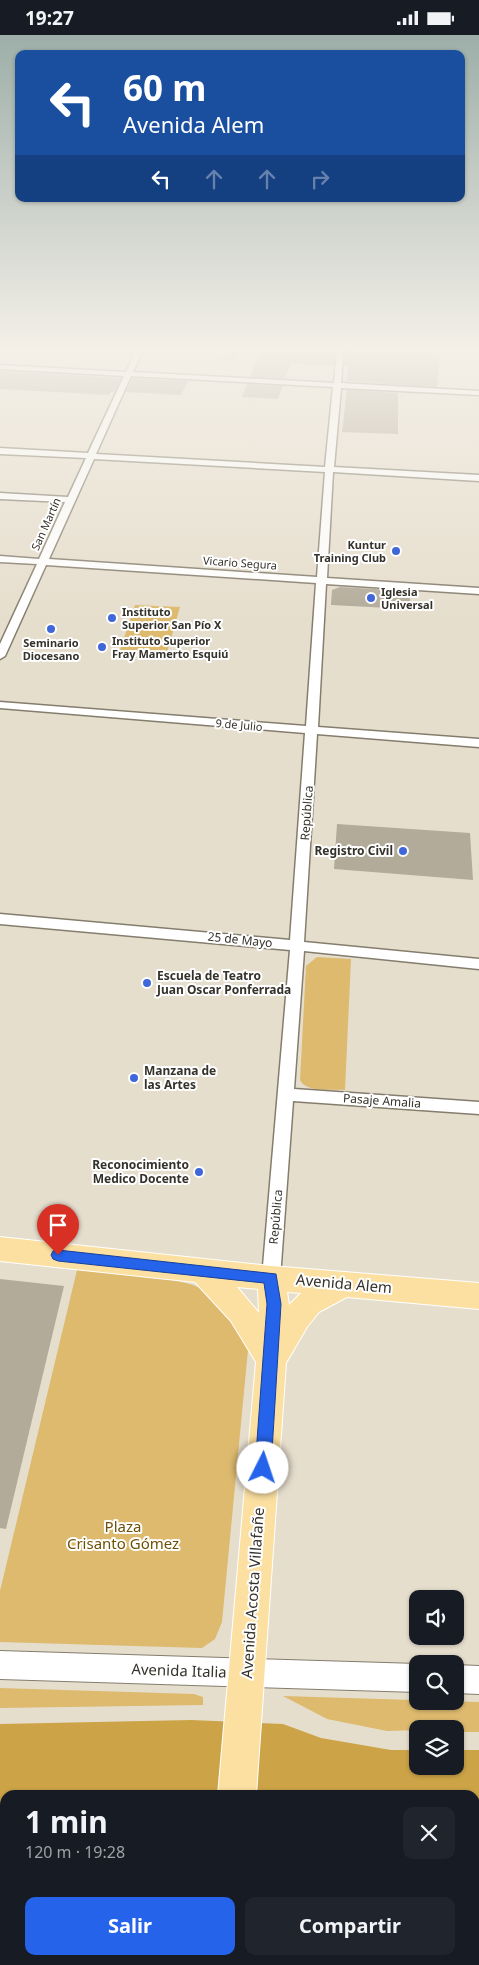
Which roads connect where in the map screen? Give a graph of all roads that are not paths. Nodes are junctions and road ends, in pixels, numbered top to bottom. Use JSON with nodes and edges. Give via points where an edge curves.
{"nodes":[{"id":1,"x":98,"y":438,"type":"edge"},
{"id":2,"x":333,"y":438,"type":"edge"},
{"id":3,"x":0,"y":451,"type":"edge"},
{"id":4,"x":90,"y":456,"type":"junction"},
{"id":5,"x":330,"y":470,"type":"junction"},
{"id":6,"x":479,"y":478,"type":"edge"},
{"id":7,"x":0,"y":496,"type":"edge"},
{"id":8,"x":71,"y":500,"type":"junction"},
{"id":9,"x":0,"y":559,"type":"edge"},
{"id":10,"x":44,"y":562,"type":"junction"},
{"id":11,"x":322,"y":581,"type":"junction"},
{"id":12,"x":479,"y":591,"type":"edge"},
{"id":13,"x":0,"y":656,"type":"edge"},
{"id":14,"x":0,"y":705,"type":"edge"},
{"id":15,"x":312,"y":731,"type":"junction"},
{"id":16,"x":479,"y":743,"type":"edge"},
{"id":17,"x":0,"y":919,"type":"edge"},
{"id":18,"x":297,"y":947,"type":"junction"},
{"id":19,"x":479,"y":963,"type":"edge"},
{"id":20,"x":286,"y":1095,"type":"junction"},
{"id":21,"x":479,"y":1108,"type":"edge"},
{"id":22,"x":0,"y":1249,"type":"edge"},
{"id":23,"x":203,"y":1271,"type":"junction"},
{"id":24,"x":271,"y":1278,"type":"junction"},
{"id":25,"x":343,"y":1285,"type":"junction"},
{"id":26,"x":479,"y":1296,"type":"edge"},
{"id":27,"x":271,"y":1362,"type":"junction"},
{"id":28,"x":0,"y":1665,"type":"edge"},
{"id":29,"x":409,"y":1679,"type":"edge"},
{"id":30,"x":464,"y":1679,"type":"edge"},
{"id":31,"x":479,"y":1680,"type":"edge"},
{"id":32,"x":246,"y":1690,"type":"junction"},
{"id":33,"x":237,"y":1790,"type":"edge"}],
"edges":[{"from":1,"to":4,"type":"street","name":"San Martín"},
{"from":2,"to":5,"type":"street","name":"República"},
{"from":3,"to":4,"type":"street"},
{"from":4,"to":5,"type":"street"},
{"from":4,"to":8,"type":"street","name":"San Martín"},
{"from":5,"to":6,"type":"street"},
{"from":5,"to":11,"type":"street","name":"República"},
{"from":7,"to":8,"type":"street"},
{"from":8,"to":10,"type":"street","name":"San Martín"},
{"from":9,"to":10,"type":"street","name":"Vicario Segura"},
{"from":10,"to":11,"type":"street","name":"Vicario Segura"},
{"from":10,"to":13,"type":"street","name":"San Martín"},
{"from":11,"to":12,"type":"street","name":"Vicario Segura"},
{"from":11,"to":15,"type":"street","name":"República"},
{"from":14,"to":15,"type":"street","name":"9 de Julio"},
{"from":15,"to":16,"type":"street","name":"9 de Julio"},
{"from":15,"to":18,"type":"street","name":"República"},
{"from":17,"to":18,"type":"street","name":"25 de Mayo","via":[[262,941]]},
{"from":18,"to":19,"type":"street","name":"25 de Mayo"},
{"from":18,"to":20,"type":"street","name":"República"},
{"from":20,"to":21,"type":"street","name":"Pasaje Amalia"},
{"from":20,"to":24,"type":"street","name":"República"},
{"from":22,"to":23,"type":"main road","name":"Avenida Alem"},
{"from":23,"to":24,"type":"main road","name":"Avenida Alem"},
{"from":23,"to":27,"type":"main road","name":"Avenida Acosta Villafañe","via":[[248,1320]]},
{"from":24,"to":25,"type":"main road","name":"Avenida Alem"},
{"from":24,"to":27,"type":"main road","name":"Avenida Acosta Villafañe","via":[[274,1304]]},
{"from":25,"to":26,"type":"main road","name":"Avenida Alem"},
{"from":25,"to":27,"type":"main road","via":[[309,1303],[296,1318]]},
{"from":27,"to":32,"type":"main road","name":"Avenida Acosta Villafañe"},
{"from":28,"to":32,"type":"street","name":"Avenida Italia"},
{"from":29,"to":32,"type":"street","name":"Avenida Italia"},
{"from":30,"to":31,"type":"street"},
{"from":32,"to":33,"type":"main road","name":"Avenida Acosta Villafañe"}]}
